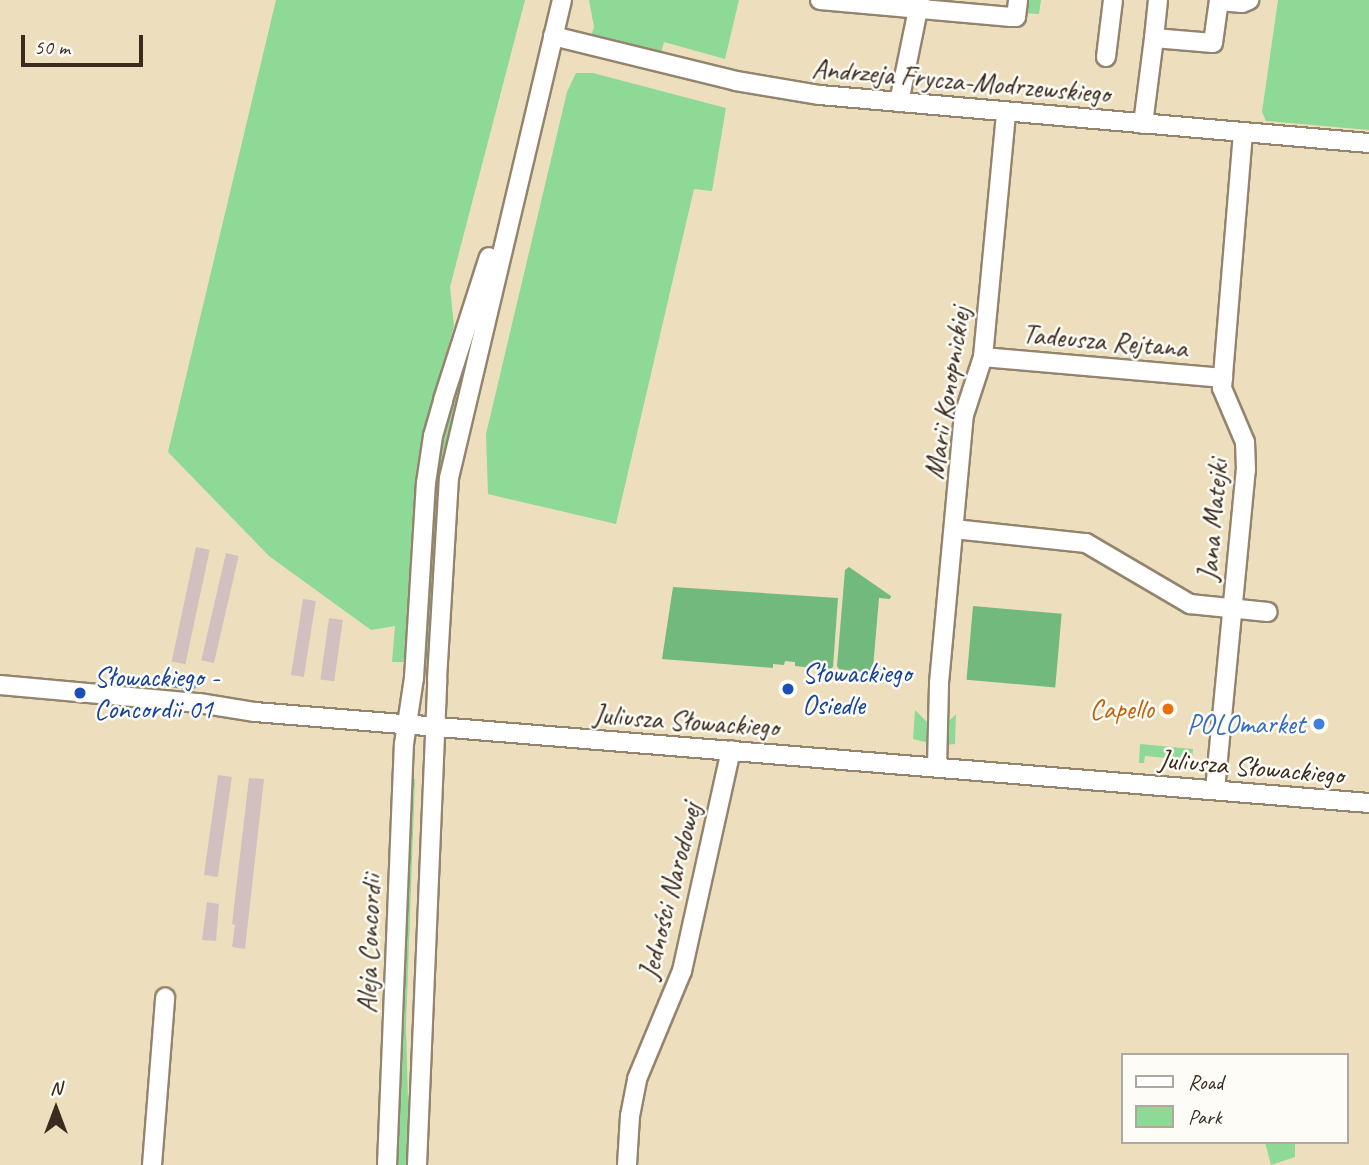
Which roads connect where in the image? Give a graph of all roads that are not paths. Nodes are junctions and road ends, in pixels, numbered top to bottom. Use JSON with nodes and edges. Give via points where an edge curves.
{"nodes":[{"id":1,"x":562,"y":0,"type":"edge"},
{"id":2,"x":820,"y":0,"type":"edge"},
{"id":3,"x":1018,"y":0,"type":"edge"},
{"id":4,"x":1113,"y":0,"type":"edge"},
{"id":5,"x":1158,"y":0,"type":"edge"},
{"id":6,"x":1250,"y":0,"type":"edge"},
{"id":7,"x":846,"y":1,"type":"edge"},
{"id":8,"x":1219,"y":1,"type":"edge"},
{"id":9,"x":919,"y":5,"type":"edge"},
{"id":10,"x":553,"y":36,"type":"junction"},
{"id":11,"x":1154,"y":38,"type":"junction"},
{"id":12,"x":1106,"y":57,"type":"dead end"},
{"id":13,"x":899,"y":102,"type":"junction"},
{"id":14,"x":1006,"y":112,"type":"junction"},
{"id":15,"x":1143,"y":124,"type":"junction"},
{"id":16,"x":1243,"y":134,"type":"junction"},
{"id":17,"x":528,"y":141,"type":"junction"},
{"id":18,"x":1369,"y":143,"type":"edge"},
{"id":19,"x":983,"y":357,"type":"junction"},
{"id":20,"x":1223,"y":378,"type":"junction"},
{"id":21,"x":954,"y":529,"type":"junction"},
{"id":22,"x":1231,"y":610,"type":"junction"},
{"id":23,"x":1268,"y":612,"type":"dead end"},
{"id":24,"x":0,"y":685,"type":"edge"},
{"id":25,"x":407,"y":725,"type":"junction"},
{"id":26,"x":435,"y":727,"type":"junction"},
{"id":27,"x":731,"y":750,"type":"junction"},
{"id":28,"x":937,"y":767,"type":"junction"},
{"id":29,"x":1215,"y":790,"type":"junction"},
{"id":30,"x":1369,"y":803,"type":"edge"},
{"id":31,"x":165,"y":998,"type":"dead end"},
{"id":32,"x":152,"y":1165,"type":"edge"},
{"id":33,"x":387,"y":1165,"type":"edge"},
{"id":34,"x":417,"y":1165,"type":"edge"},
{"id":35,"x":627,"y":1165,"type":"edge"}],
"edges":[{"from":1,"to":10,"type":"street"},
{"from":2,"to":7,"type":"street"},
{"from":3,"to":9,"type":"street","via":[[1016,16],[1011,17]]},
{"from":4,"to":12,"type":"street"},
{"from":5,"to":11,"type":"street"},
{"from":6,"to":8,"type":"street","via":[[1242,4]]},
{"from":7,"to":9,"type":"street"},
{"from":8,"to":11,"type":"street","via":[[1213,43]]},
{"from":9,"to":13,"type":"street"},
{"from":10,"to":13,"type":"street","name":"Andrzeja Frycza-Modrzewskiego","via":[[762,86]]},
{"from":10,"to":17,"type":"street"},
{"from":11,"to":15,"type":"street"},
{"from":13,"to":14,"type":"street","name":"Andrzeja Frycza-Modrzewskiego"},
{"from":14,"to":15,"type":"street","name":"Andrzeja Frycza-Modrzewskiego"},
{"from":14,"to":19,"type":"street","name":"Marii Konopnickiej"},
{"from":15,"to":16,"type":"street","name":"Andrzeja Frycza-Modrzewskiego"},
{"from":16,"to":18,"type":"street","name":"Andrzeja Frycza-Modrzewskiego"},
{"from":16,"to":20,"type":"street","name":"Jana Matejki"},
{"from":17,"to":25,"type":"street","name":"Aleja Concordii","via":[[433,436]]},
{"from":17,"to":26,"type":"street","name":"Aleja Concordii","via":[[449,478]]},
{"from":19,"to":20,"type":"street","name":"Tadeusza Rejtana"},
{"from":19,"to":21,"type":"street","name":"Marii Konopnickiej","via":[[964,415]]},
{"from":20,"to":22,"type":"street","name":"Jana Matejki","via":[[1222,388],[1243,437],[1246,457]]},
{"from":21,"to":22,"type":"street","via":[[1086,543],[1190,604]]},
{"from":21,"to":28,"type":"street","name":"Marii Konopnickiej"},
{"from":22,"to":23,"type":"street"},
{"from":22,"to":29,"type":"street","name":"Jana Matejki"},
{"from":24,"to":25,"type":"street","name":"Juliusza Słowackiego"},
{"from":25,"to":26,"type":"street","name":"Juliusza Słowackiego"},
{"from":25,"to":33,"type":"street","name":"Aleja Concordii"},
{"from":26,"to":27,"type":"street","name":"Juliusza Słowackiego"},
{"from":26,"to":34,"type":"street","name":"Aleja Concordii"},
{"from":27,"to":28,"type":"street","name":"Juliusza Słowackiego"},
{"from":27,"to":35,"type":"street","name":"Jedności Narodowej","via":[[682,971],[637,1079]]},
{"from":28,"to":29,"type":"street","name":"Juliusza Słowackiego"},
{"from":29,"to":30,"type":"street","name":"Juliusza Słowackiego"},
{"from":31,"to":32,"type":"street"}]}
